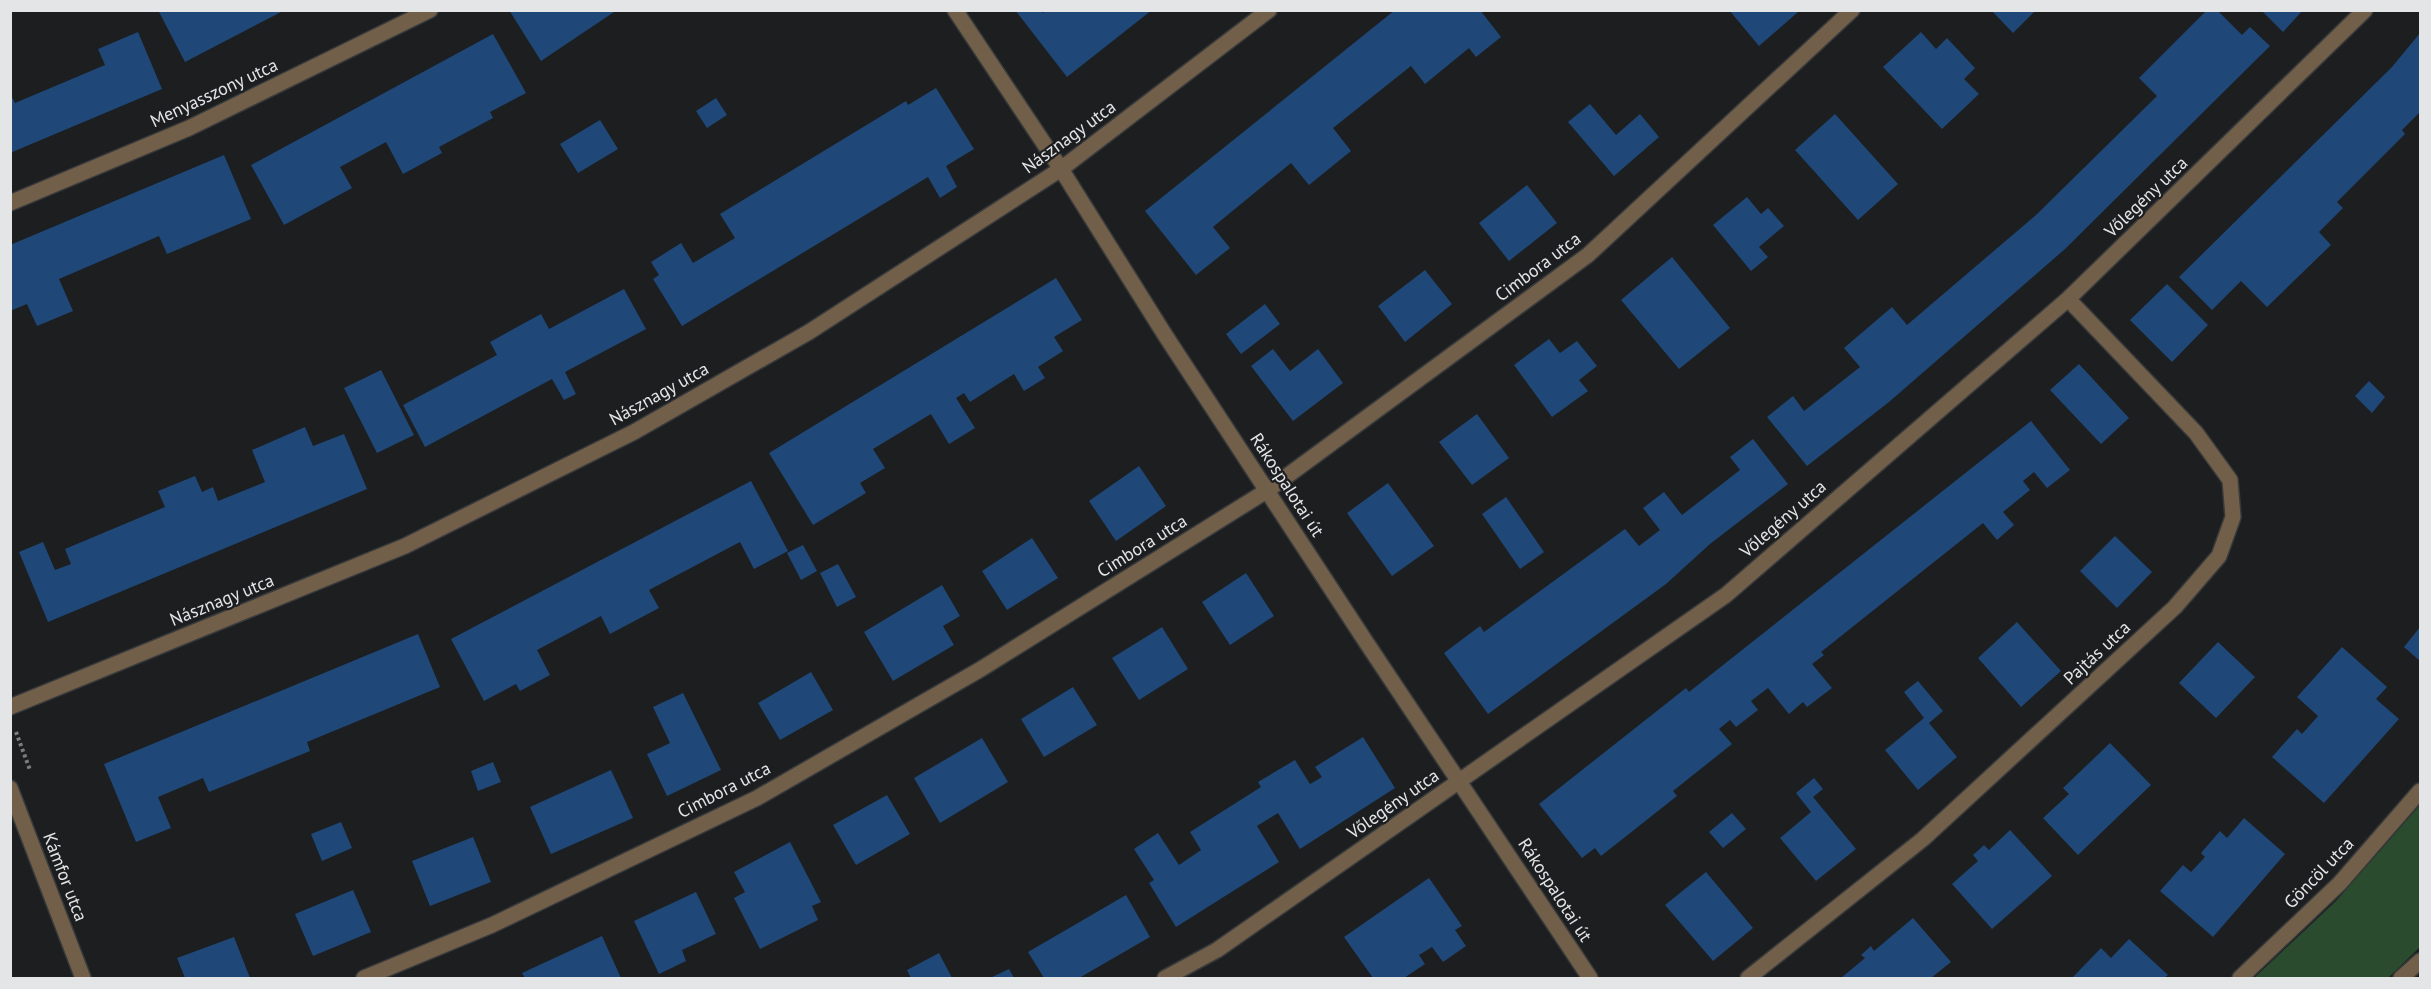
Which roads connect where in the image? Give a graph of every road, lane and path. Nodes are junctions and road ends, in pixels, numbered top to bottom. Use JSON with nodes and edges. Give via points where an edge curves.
{"nodes":[{"id":1,"x":430,"y":10,"type":"edge"},
{"id":2,"x":956,"y":10,"type":"edge"},
{"id":3,"x":1269,"y":10,"type":"edge"},
{"id":4,"x":1852,"y":10,"type":"edge"},
{"id":5,"x":2365,"y":10,"type":"edge"},
{"id":6,"x":1061,"y":169,"type":"junction"},
{"id":7,"x":10,"y":203,"type":"edge"},
{"id":8,"x":2068,"y":299,"type":"junction"},
{"id":9,"x":1268,"y":490,"type":"junction"},
{"id":10,"x":10,"y":707,"type":"edge"},
{"id":11,"x":1460,"y":782,"type":"junction"},
{"id":12,"x":10,"y":788,"type":"edge"},
{"id":13,"x":2421,"y":791,"type":"edge"},
{"id":14,"x":2421,"y":961,"type":"edge"},
{"id":15,"x":82,"y":978,"type":"edge"},
{"id":16,"x":364,"y":978,"type":"edge"},
{"id":17,"x":1165,"y":978,"type":"edge"},
{"id":18,"x":1590,"y":978,"type":"edge"},
{"id":19,"x":1748,"y":978,"type":"edge"},
{"id":20,"x":2240,"y":978,"type":"edge"},
{"id":21,"x":2401,"y":978,"type":"edge"}],
"edges":[{"from":1,"to":7,"type":"street","name":"Menyasszony utca","via":[[189,128]]},
{"from":2,"to":6,"type":"street","name":"Rákospalotai út"},
{"from":3,"to":6,"type":"street","name":"Násznagy utca"},
{"from":4,"to":9,"type":"street","name":"Cimbora utca","via":[[1588,255]]},
{"from":5,"to":8,"type":"street","name":"Vőlegény utca"},
{"from":6,"to":9,"type":"street","name":"Rákospalotai út"},
{"from":6,"to":10,"type":"street","name":"Násznagy utca","via":[[809,332],[634,432],[405,546]]},
{"from":8,"to":11,"type":"street","name":"Vőlegény utca","via":[[1726,595]]},
{"from":8,"to":19,"type":"street","name":"Pajtás utca","via":[[2196,433],[2230,480],[2233,517],[2219,556],[2175,607],[1923,839]]},
{"from":9,"to":11,"type":"street","name":"Rákospalotai út"},
{"from":9,"to":16,"type":"street","name":"Cimbora utca","via":[[981,669],[757,798],[492,925]]},
{"from":11,"to":17,"type":"street","name":"Vőlegény utca","via":[[1217,950]]},
{"from":11,"to":18,"type":"street","name":"Rákospalotai út"},
{"from":12,"to":15,"type":"street","name":"Kámfor utca"},
{"from":13,"to":20,"type":"street","name":"Göncöl utca","via":[[2340,883]]},
{"from":14,"to":21,"type":"street"}]}
